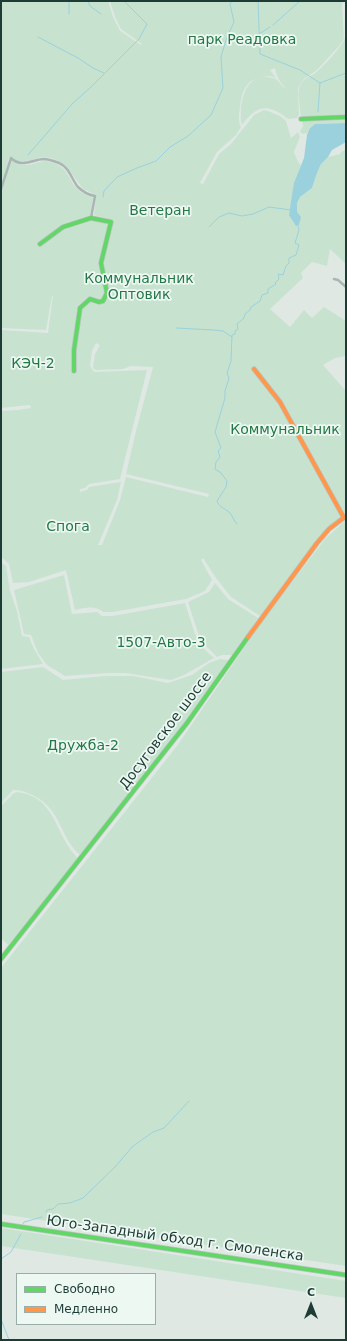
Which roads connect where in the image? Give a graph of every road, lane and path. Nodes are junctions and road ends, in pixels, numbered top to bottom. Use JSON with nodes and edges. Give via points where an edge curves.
{"nodes":[{"id":1,"x":346,"y":117,"type":"edge"},
{"id":2,"x":301,"y":119,"type":"dead end"},
{"id":3,"x":1,"y":190,"type":"edge"},
{"id":4,"x":91,"y":218,"type":"junction"},
{"id":5,"x":40,"y":244,"type":"dead end"},
{"id":6,"x":334,"y":279,"type":"dead end"},
{"id":7,"x":346,"y":287,"type":"edge"},
{"id":8,"x":254,"y":369,"type":"dead end"},
{"id":9,"x":74,"y":371,"type":"dead end"},
{"id":10,"x":345,"y":517,"type":"edge"},
{"id":11,"x":1,"y":959,"type":"edge"},
{"id":12,"x":1,"y":1224,"type":"edge"},
{"id":13,"x":346,"y":1275,"type":"edge"}],
"edges":[{"from":1,"to":2,"type":"main road"},
{"from":3,"to":4,"type":"street","via":[[11,158],[26,164],[43,159],[52,160],[68,171],[77,186],[95,196]]},
{"from":4,"to":5,"type":"main road","via":[[63,227]]},
{"from":4,"to":9,"type":"main road","via":[[111,222],[101,264],[107,293],[103,301],[90,299],[80,308]]},
{"from":6,"to":7,"type":"street"},
{"from":8,"to":10,"type":"main road","via":[[280,402]]},
{"from":10,"to":11,"type":"main road","name":"Досуговское шоссе","via":[[316,543],[187,723]]},
{"from":12,"to":13,"type":"main road","name":"Юго-Западный обход г. Смоленска"}]}
